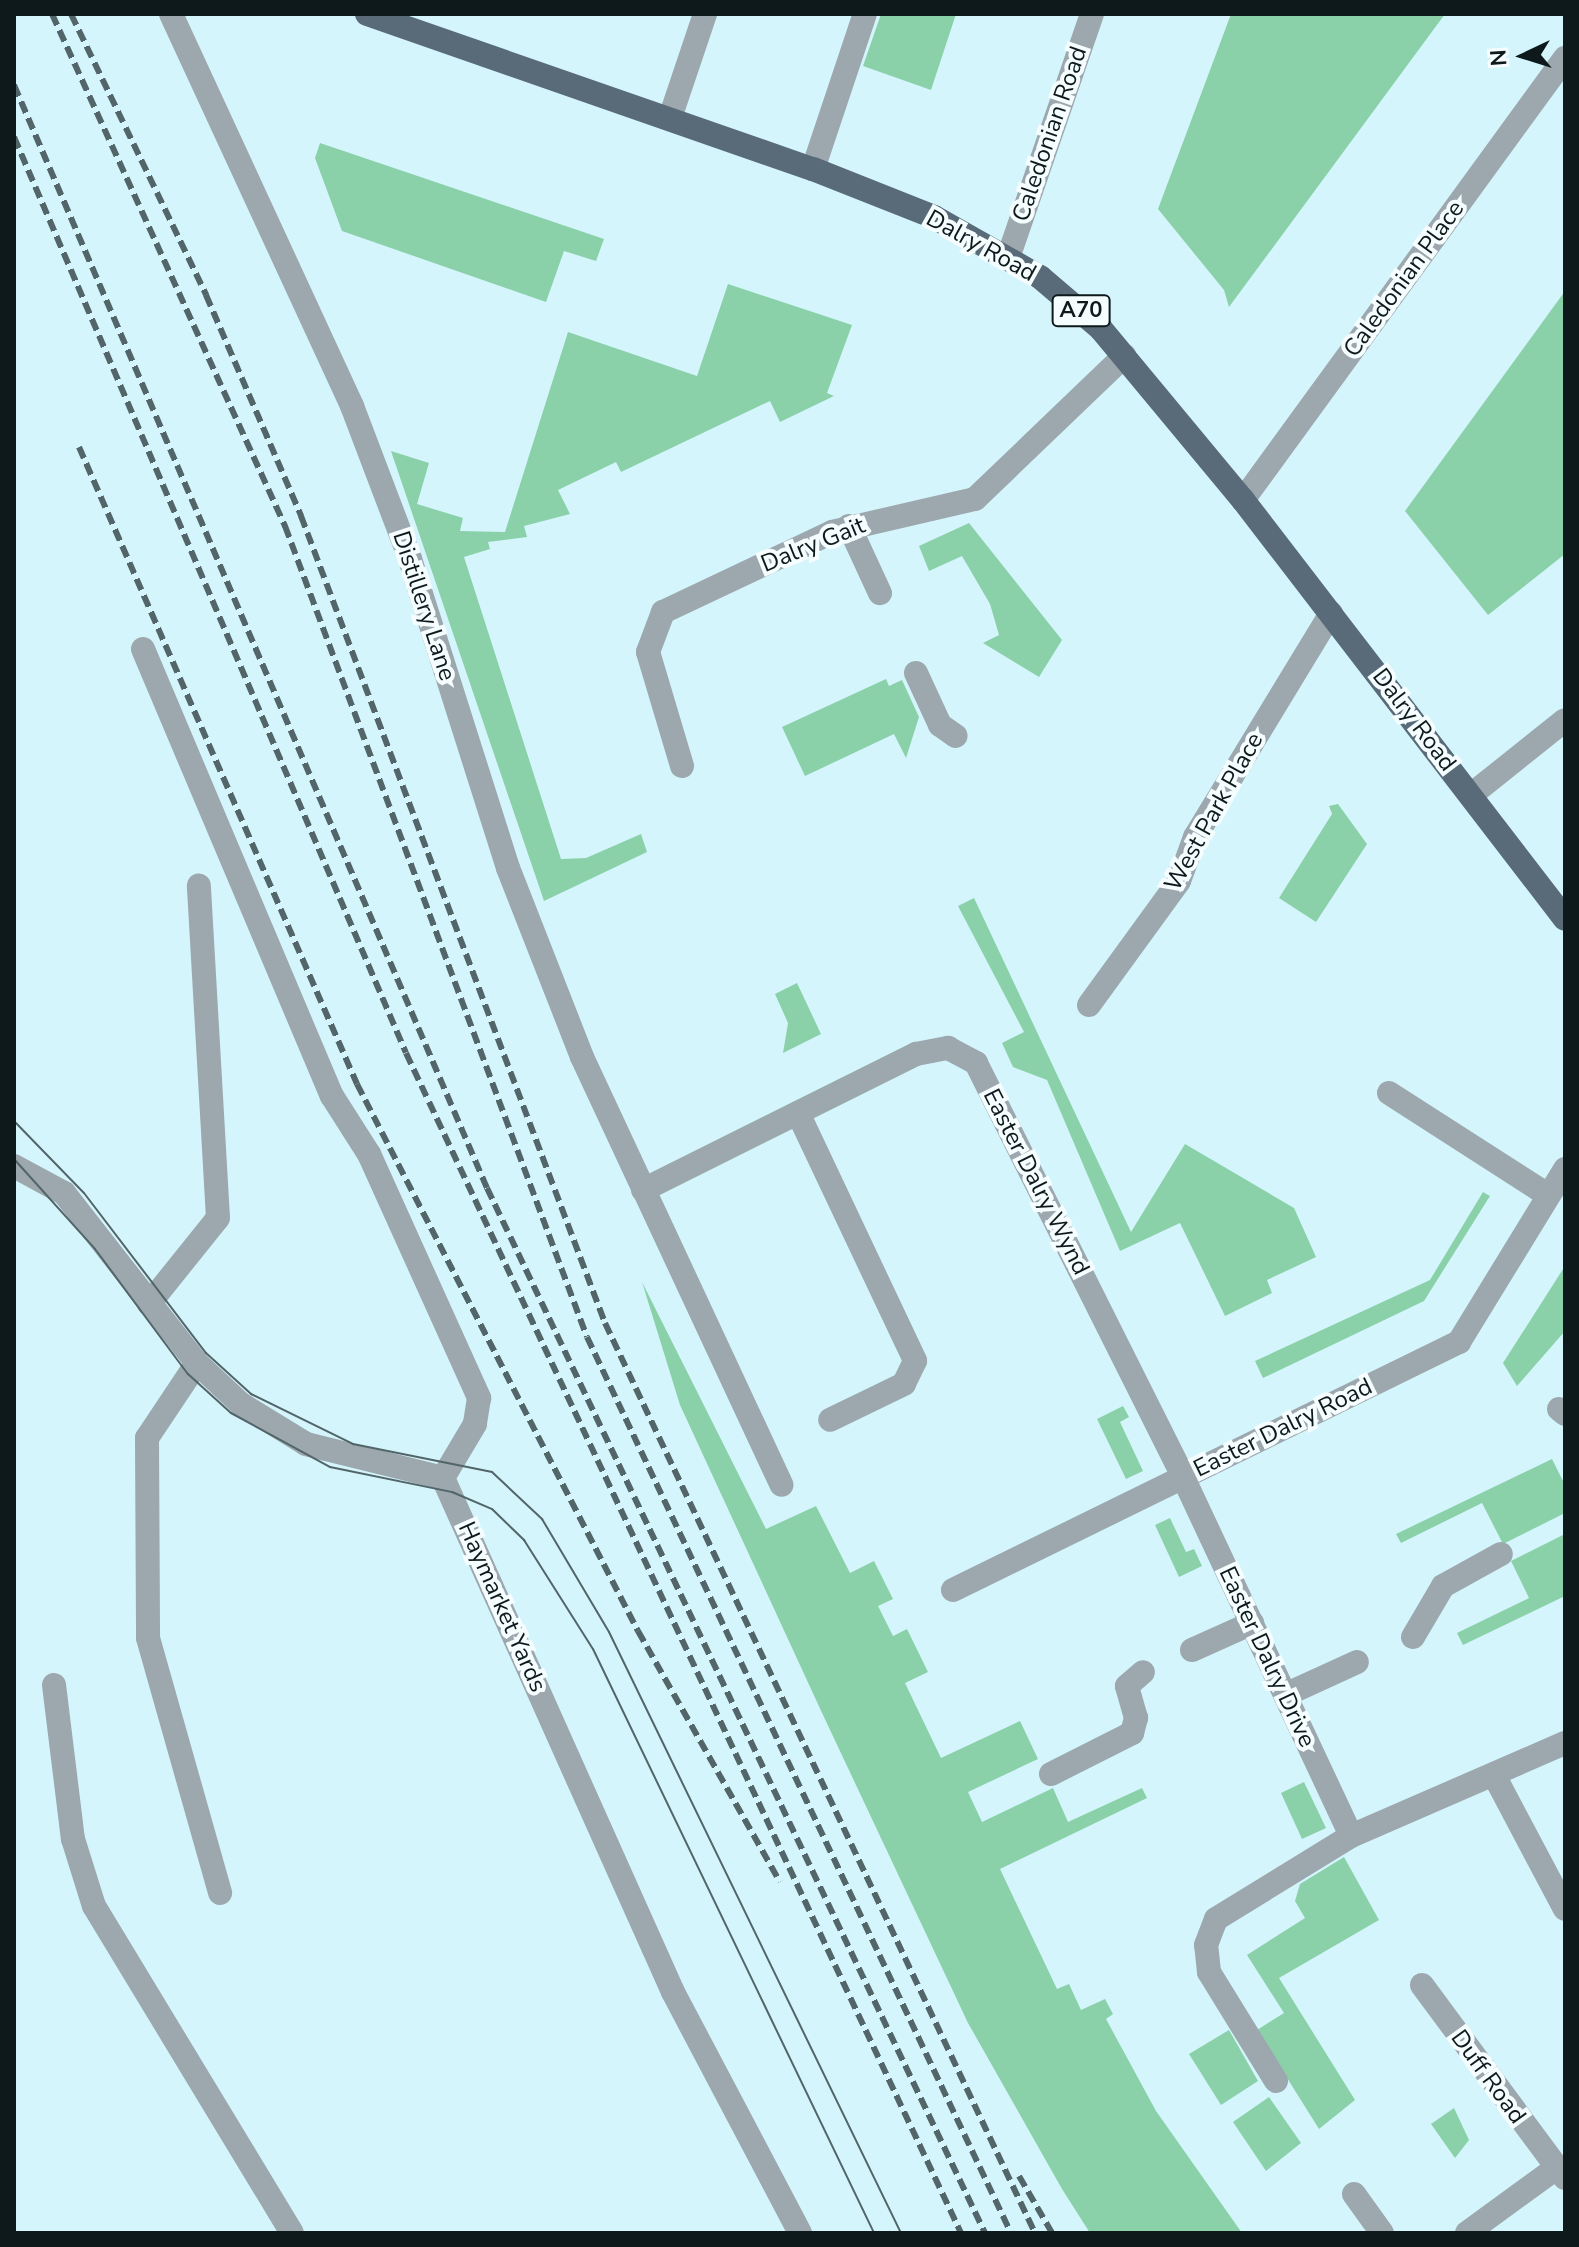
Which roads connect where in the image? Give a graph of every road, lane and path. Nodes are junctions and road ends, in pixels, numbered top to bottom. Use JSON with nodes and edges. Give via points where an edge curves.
{"nodes":[{"id":1,"x":171,"y":14,"type":"edge"},
{"id":2,"x":367,"y":14,"type":"edge"},
{"id":3,"x":705,"y":14,"type":"edge"},
{"id":4,"x":865,"y":14,"type":"edge"},
{"id":5,"x":1092,"y":14,"type":"edge"},
{"id":6,"x":1565,"y":58,"type":"edge"},
{"id":7,"x":671,"y":115,"type":"junction"},
{"id":8,"x":813,"y":169,"type":"junction"},
{"id":9,"x":1009,"y":255,"type":"junction"},
{"id":10,"x":1124,"y":356,"type":"junction"},
{"id":11,"x":1243,"y":500,"type":"junction"},
{"id":12,"x":849,"y":526,"type":"junction"},
{"id":13,"x":880,"y":593,"type":"dead end"},
{"id":14,"x":1331,"y":613,"type":"junction"},
{"id":15,"x":143,"y":649,"type":"dead end"},
{"id":16,"x":916,"y":673,"type":"dead end"},
{"id":17,"x":1565,"y":720,"type":"edge"},
{"id":18,"x":956,"y":736,"type":"dead end"},
{"id":19,"x":682,"y":766,"type":"dead end"},
{"id":20,"x":1471,"y":795,"type":"junction"},
{"id":21,"x":199,"y":886,"type":"dead end"},
{"id":22,"x":1565,"y":919,"type":"edge"},
{"id":23,"x":1089,"y":1005,"type":"dead end"},
{"id":24,"x":1389,"y":1093,"type":"dead end"},
{"id":25,"x":798,"y":1113,"type":"junction"},
{"id":26,"x":14,"y":1166,"type":"edge"},
{"id":27,"x":1565,"y":1169,"type":"edge"},
{"id":28,"x":1548,"y":1195,"type":"junction"},
{"id":29,"x":647,"y":1200,"type":"junction"},
{"id":30,"x":149,"y":1304,"type":"junction"},
{"id":31,"x":197,"y":1363,"type":"junction"},
{"id":32,"x":830,"y":1420,"type":"dead end"},
{"id":33,"x":1183,"y":1477,"type":"junction"},
{"id":34,"x":443,"y":1478,"type":"junction"},
{"id":35,"x":782,"y":1485,"type":"dead end"},
{"id":36,"x":1501,"y":1554,"type":"dead end"},
{"id":37,"x":953,"y":1590,"type":"dead end"},
{"id":38,"x":1252,"y":1623,"type":"junction"},
{"id":39,"x":1413,"y":1637,"type":"dead end"},
{"id":40,"x":1192,"y":1650,"type":"dead end"},
{"id":41,"x":1357,"y":1662,"type":"dead end"},
{"id":42,"x":1143,"y":1672,"type":"dead end"},
{"id":43,"x":54,"y":1685,"type":"dead end"},
{"id":44,"x":1285,"y":1695,"type":"junction"},
{"id":45,"x":1565,"y":1743,"type":"edge"},
{"id":46,"x":1051,"y":1774,"type":"dead end"},
{"id":47,"x":1495,"y":1777,"type":"junction"},
{"id":48,"x":1351,"y":1836,"type":"junction"},
{"id":49,"x":220,"y":1893,"type":"dead end"},
{"id":50,"x":1565,"y":1909,"type":"edge"},
{"id":51,"x":1422,"y":1985,"type":"dead end"},
{"id":52,"x":1276,"y":2081,"type":"dead end"},
{"id":53,"x":1560,"y":2173,"type":"edge"},
{"id":54,"x":1354,"y":2194,"type":"dead end"},
{"id":55,"x":292,"y":2233,"type":"edge"},
{"id":56,"x":800,"y":2233,"type":"edge"},
{"id":57,"x":1382,"y":2233,"type":"edge"},
{"id":58,"x":1467,"y":2233,"type":"edge"}],
"edges":[{"from":1,"to":29,"type":"street","name":"Distillery Lane","via":[[352,406],[410,559],[545,967]]},
{"from":2,"to":7,"type":"main road","name":"Dalry Road","number":"A70"},
{"from":3,"to":7,"type":"street"},
{"from":4,"to":8,"type":"street"},
{"from":5,"to":9,"type":"street","name":"Caledonian Road"},
{"from":6,"to":11,"type":"street","name":"Caledonian Place"},
{"from":7,"to":8,"type":"main road","name":"Dalry Road","number":"A70"},
{"from":8,"to":9,"type":"main road","name":"Dalry Road","number":"A70"},
{"from":9,"to":10,"type":"main road","name":"Dalry Road","number":"A70","via":[[1077,307]]},
{"from":10,"to":11,"type":"main road","name":"Dalry Road","number":"A70"},
{"from":10,"to":12,"type":"street","name":"Dalry Gait","via":[[975,499]]},
{"from":11,"to":14,"type":"main road","name":"Dalry Road","number":"A70"},
{"from":12,"to":13,"type":"street"},
{"from":12,"to":19,"type":"street","name":"Dalry Gait","via":[[656,620],[648,652]]},
{"from":14,"to":20,"type":"main road","name":"Dalry Road","number":"A70"},
{"from":14,"to":23,"type":"street","name":"West Park Place","via":[[1195,837],[1179,881]]},
{"from":15,"to":34,"type":"street","via":[[332,1096],[369,1154],[479,1398],[475,1424]]},
{"from":16,"to":18,"type":"street","via":[[940,725]]},
{"from":17,"to":20,"type":"street"},
{"from":20,"to":22,"type":"main road","name":"Dalry Road","number":"A70"},
{"from":21,"to":30,"type":"street","via":[[218,1218]]},
{"from":24,"to":28,"type":"street"},
{"from":25,"to":29,"type":"street","name":"Easter Dalry Wynd"},
{"from":25,"to":32,"type":"street","via":[[915,1361],[904,1384]]},
{"from":25,"to":33,"type":"street","name":"Easter Dalry Wynd","via":[[933,1048],[976,1063]]},
{"from":26,"to":30,"type":"street","via":[[64,1193]]},
{"from":27,"to":28,"type":"street","name":"Easter Dalry Road"},
{"from":28,"to":33,"type":"street","name":"Easter Dalry Road","via":[[1459,1342]]},
{"from":29,"to":35,"type":"street","name":"Distillery Lane"},
{"from":30,"to":31,"type":"street"},
{"from":31,"to":34,"type":"street","via":[[241,1404],[306,1444]]},
{"from":31,"to":49,"type":"street","via":[[147,1438],[148,1638]]},
{"from":33,"to":37,"type":"street","name":"Easter Dalry Road"},
{"from":33,"to":38,"type":"street","name":"Easter Dalry Drive"},
{"from":34,"to":56,"type":"street","name":"Haymarket Yards","via":[[673,1992]]},
{"from":36,"to":39,"type":"street","via":[[1443,1586]]},
{"from":38,"to":40,"type":"street"},
{"from":38,"to":44,"type":"street","name":"Easter Dalry Drive"},
{"from":41,"to":44,"type":"street"},
{"from":42,"to":46,"type":"street","via":[[1127,1686],[1136,1718],[1132,1733]]},
{"from":43,"to":55,"type":"street","via":[[73,1839],[94,1906]]},
{"from":44,"to":48,"type":"street","name":"Easter Dalry Drive"},
{"from":45,"to":47,"type":"street"},
{"from":47,"to":48,"type":"street"},
{"from":47,"to":50,"type":"street"},
{"from":48,"to":52,"type":"street","via":[[1230,1905],[1208,1935],[1209,1972]]},
{"from":51,"to":53,"type":"street","name":"Duff Road"},
{"from":53,"to":58,"type":"street","name":"Duff Road"},
{"from":54,"to":57,"type":"street"}]}
